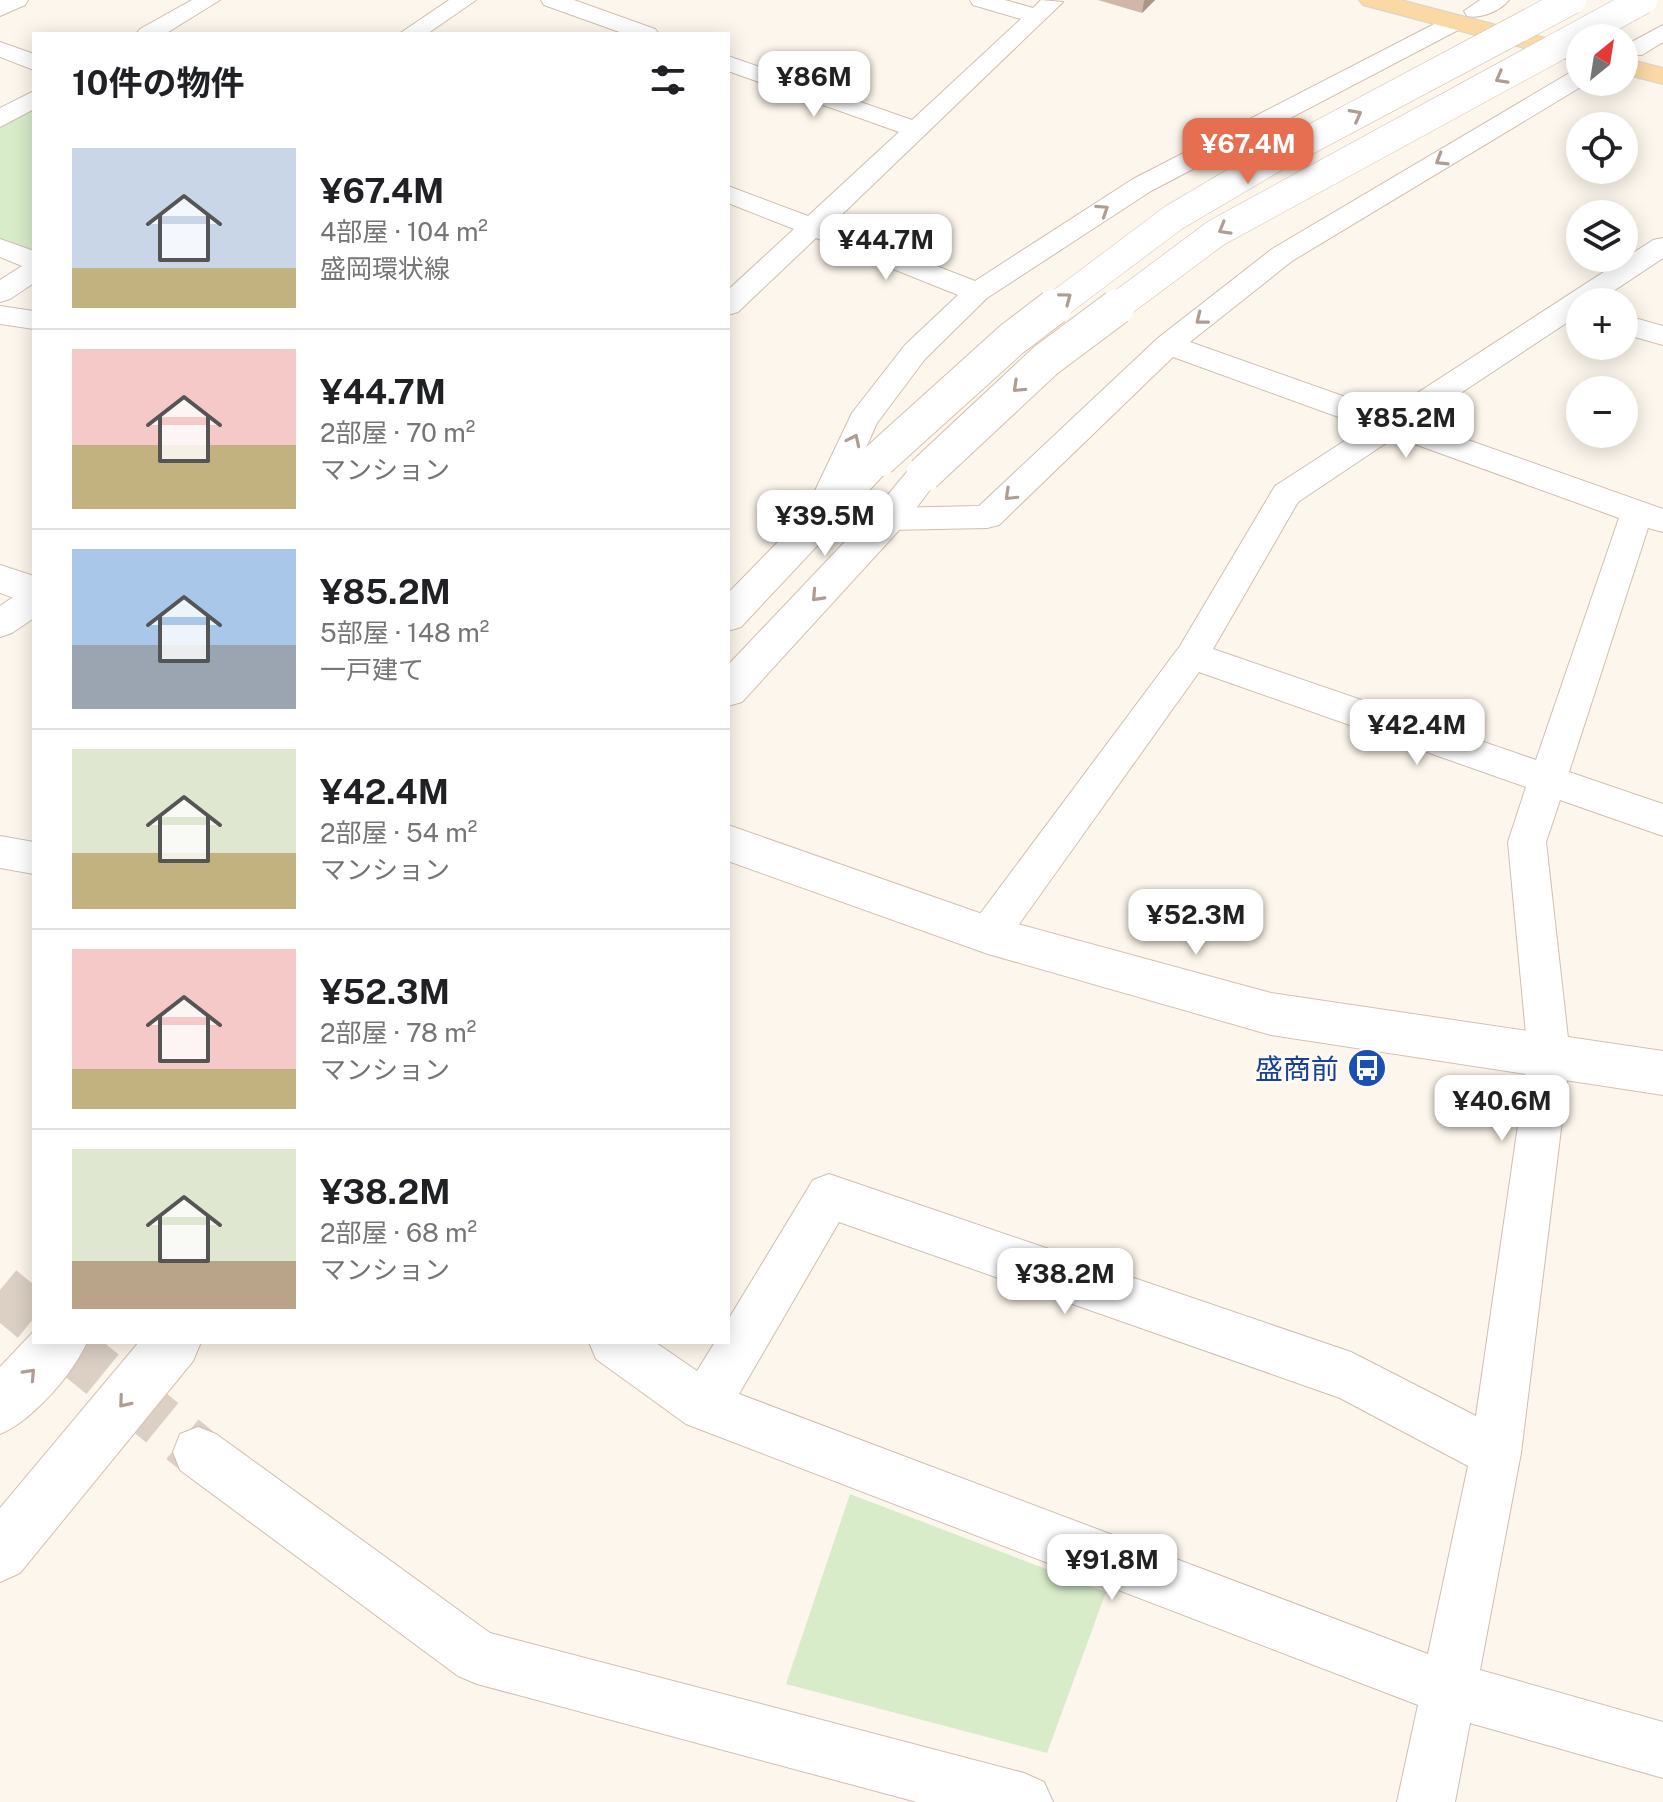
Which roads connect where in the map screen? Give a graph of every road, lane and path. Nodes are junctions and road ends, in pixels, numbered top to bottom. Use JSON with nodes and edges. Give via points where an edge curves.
{"nodes":[{"id":1,"x":17,"y":0,"type":"edge"},
{"id":2,"x":209,"y":0,"type":"edge"},
{"id":3,"x":465,"y":0,"type":"edge"},
{"id":4,"x":552,"y":0,"type":"edge"},
{"id":5,"x":981,"y":0,"type":"edge"},
{"id":6,"x":1372,"y":0,"type":"edge"},
{"id":7,"x":1435,"y":0,"type":"edge"},
{"id":8,"x":1572,"y":0,"type":"edge"},
{"id":9,"x":1643,"y":0,"type":"edge"},
{"id":10,"x":0,"y":9,"type":"edge"},
{"id":11,"x":1045,"y":9,"type":"edge"},
{"id":12,"x":1476,"y":11,"type":"edge"},
{"id":13,"x":152,"y":32,"type":"edge"},
{"id":14,"x":414,"y":32,"type":"edge"},
{"id":15,"x":641,"y":32,"type":"edge"},
{"id":16,"x":1663,"y":32,"type":"edge"},
{"id":17,"x":1566,"y":33,"type":"edge"},
{"id":18,"x":1638,"y":47,"type":"edge"},
{"id":19,"x":0,"y":49,"type":"edge"},
{"id":20,"x":1566,"y":49,"type":"edge"},
{"id":21,"x":1638,"y":55,"type":"edge"},
{"id":22,"x":1663,"y":57,"type":"edge"},
{"id":23,"x":1638,"y":61,"type":"edge"},
{"id":24,"x":32,"y":62,"type":"edge"},
{"id":25,"x":730,"y":64,"type":"edge"},
{"id":26,"x":1663,"y":76,"type":"edge"},
{"id":27,"x":1566,"y":85,"type":"edge"},
{"id":28,"x":32,"y":99,"type":"edge"},
{"id":29,"x":0,"y":119,"type":"edge"},
{"id":30,"x":916,"y":130,"type":"junction"},
{"id":31,"x":730,"y":195,"type":"edge"},
{"id":32,"x":815,"y":225,"type":"junction"},
{"id":33,"x":1663,"y":246,"type":"edge"},
{"id":34,"x":0,"y":247,"type":"edge"},
{"id":35,"x":32,"y":260,"type":"edge"},
{"id":36,"x":32,"y":272,"type":"edge"},
{"id":37,"x":1604,"y":288,"type":"edge"},
{"id":38,"x":977,"y":292,"type":"junction"},
{"id":39,"x":0,"y":293,"type":"edge"},
{"id":40,"x":730,"y":304,"type":"edge"},
{"id":41,"x":0,"y":315,"type":"edge"},
{"id":42,"x":1566,"y":315,"type":"edge"},
{"id":43,"x":32,"y":320,"type":"edge"},
{"id":44,"x":1638,"y":328,"type":"edge"},
{"id":45,"x":1663,"y":336,"type":"edge"},
{"id":46,"x":1168,"y":345,"type":"junction"},
{"id":47,"x":1391,"y":426,"type":"junction"},
{"id":48,"x":827,"y":512,"type":"junction"},
{"id":49,"x":1650,"y":516,"type":"edge"},
{"id":50,"x":888,"y":519,"type":"junction"},
{"id":51,"x":0,"y":578,"type":"edge"},
{"id":52,"x":32,"y":590,"type":"edge"},
{"id":53,"x":32,"y":601,"type":"edge"},
{"id":54,"x":730,"y":615,"type":"edge"},
{"id":55,"x":0,"y":624,"type":"edge"},
{"id":56,"x":1192,"y":655,"type":"junction"},
{"id":57,"x":730,"y":689,"type":"edge"},
{"id":58,"x":1547,"y":779,"type":"junction"},
{"id":59,"x":1663,"y":820,"type":"edge"},
{"id":60,"x":730,"y":844,"type":"edge"},
{"id":61,"x":0,"y":852,"type":"edge"},
{"id":62,"x":32,"y":858,"type":"edge"},
{"id":63,"x":988,"y":935,"type":"junction"},
{"id":64,"x":1549,"y":1056,"type":"junction"},
{"id":65,"x":1663,"y":1073,"type":"edge"},
{"id":66,"x":58,"y":1344,"type":"edge"},
{"id":67,"x":172,"y":1344,"type":"edge"},
{"id":68,"x":616,"y":1344,"type":"edge"},
{"id":69,"x":704,"y":1406,"type":"junction"},
{"id":70,"x":0,"y":1407,"type":"edge"},
{"id":71,"x":198,"y":1452,"type":"tunnel mouth"},
{"id":72,"x":1496,"y":1453,"type":"junction"},
{"id":73,"x":0,"y":1553,"type":"edge"},
{"id":74,"x":1448,"y":1689,"type":"junction"},
{"id":75,"x":1663,"y":1750,"type":"edge"},
{"id":76,"x":1024,"y":1802,"type":"edge"},
{"id":77,"x":1426,"y":1802,"type":"edge"}],
"edges":[{"from":1,"to":10,"type":"street"},
{"from":2,"to":13,"type":"street"},
{"from":3,"to":14,"type":"street"},
{"from":4,"to":15,"type":"street"},
{"from":5,"to":11,"type":"street"},
{"from":6,"to":12,"type":"main road"},
{"from":7,"to":12,"type":"main road"},
{"from":48,"to":8,"type":"street","one_way":true,"bridge":true,"via":[[1012,339],[1173,218]]},
{"from":9,"to":50,"type":"street","one_way":true,"bridge":true,"via":[[1216,233],[1046,360],[924,474]]},
{"from":11,"to":30,"type":"street"},
{"from":12,"to":17,"type":"main road"},
{"from":12,"to":20,"type":"main road"},
{"from":38,"to":12,"type":"street","one_way":true,"via":[[1142,185]]},
{"from":16,"to":18,"type":"street"},
{"from":19,"to":24,"type":"street"},
{"from":21,"to":22,"type":"main road"},
{"from":23,"to":26,"type":"main road"},
{"from":25,"to":30,"type":"street"},
{"from":27,"to":46,"type":"street","one_way":true,"via":[[1282,255]]},
{"from":28,"to":29,"type":"street"},
{"from":30,"to":32,"type":"street"},
{"from":31,"to":32,"type":"street"},
{"from":32,"to":38,"type":"street"},
{"from":32,"to":40,"type":"street"},
{"from":33,"to":37,"type":"street"},
{"from":34,"to":35,"type":"street"},
{"from":36,"to":39,"type":"street"},
{"from":48,"to":38,"type":"street","one_way":true,"via":[[828,497],[863,420],[915,352]]},
{"from":41,"to":43,"type":"street"},
{"from":42,"to":47,"type":"street"},
{"from":44,"to":45,"type":"street"},
{"from":46,"to":47,"type":"street"},
{"from":46,"to":50,"type":"street","one_way":true,"via":[[987,517]]},
{"from":47,"to":49,"type":"street"},
{"from":47,"to":56,"type":"street","via":[[1286,494]]},
{"from":48,"to":54,"type":"street"},
{"from":49,"to":58,"type":"street"},
{"from":50,"to":57,"type":"street","one_way":true},
{"from":51,"to":52,"type":"street"},
{"from":53,"to":55,"type":"street"},
{"from":56,"to":58,"type":"street"},
{"from":56,"to":63,"type":"street"},
{"from":58,"to":59,"type":"street"},
{"from":58,"to":64,"type":"street","via":[[1527,842]]},
{"from":60,"to":63,"type":"street"},
{"from":61,"to":62,"type":"street"},
{"from":63,"to":64,"type":"street","via":[[1271,1014]]},
{"from":64,"to":65,"type":"street"},
{"from":64,"to":72,"type":"street"},
{"from":70,"to":66,"type":"street","one_way":true},
{"from":67,"to":73,"type":"street","one_way":true},
{"from":68,"to":69,"type":"street"},
{"from":69,"to":72,"type":"street","via":[[829,1196],[1351,1377]]},
{"from":69,"to":74,"type":"street"},
{"from":71,"to":76,"type":"street","via":[[477,1657]]},
{"from":72,"to":74,"type":"street"},
{"from":74,"to":75,"type":"street"},
{"from":74,"to":77,"type":"street"}]}
